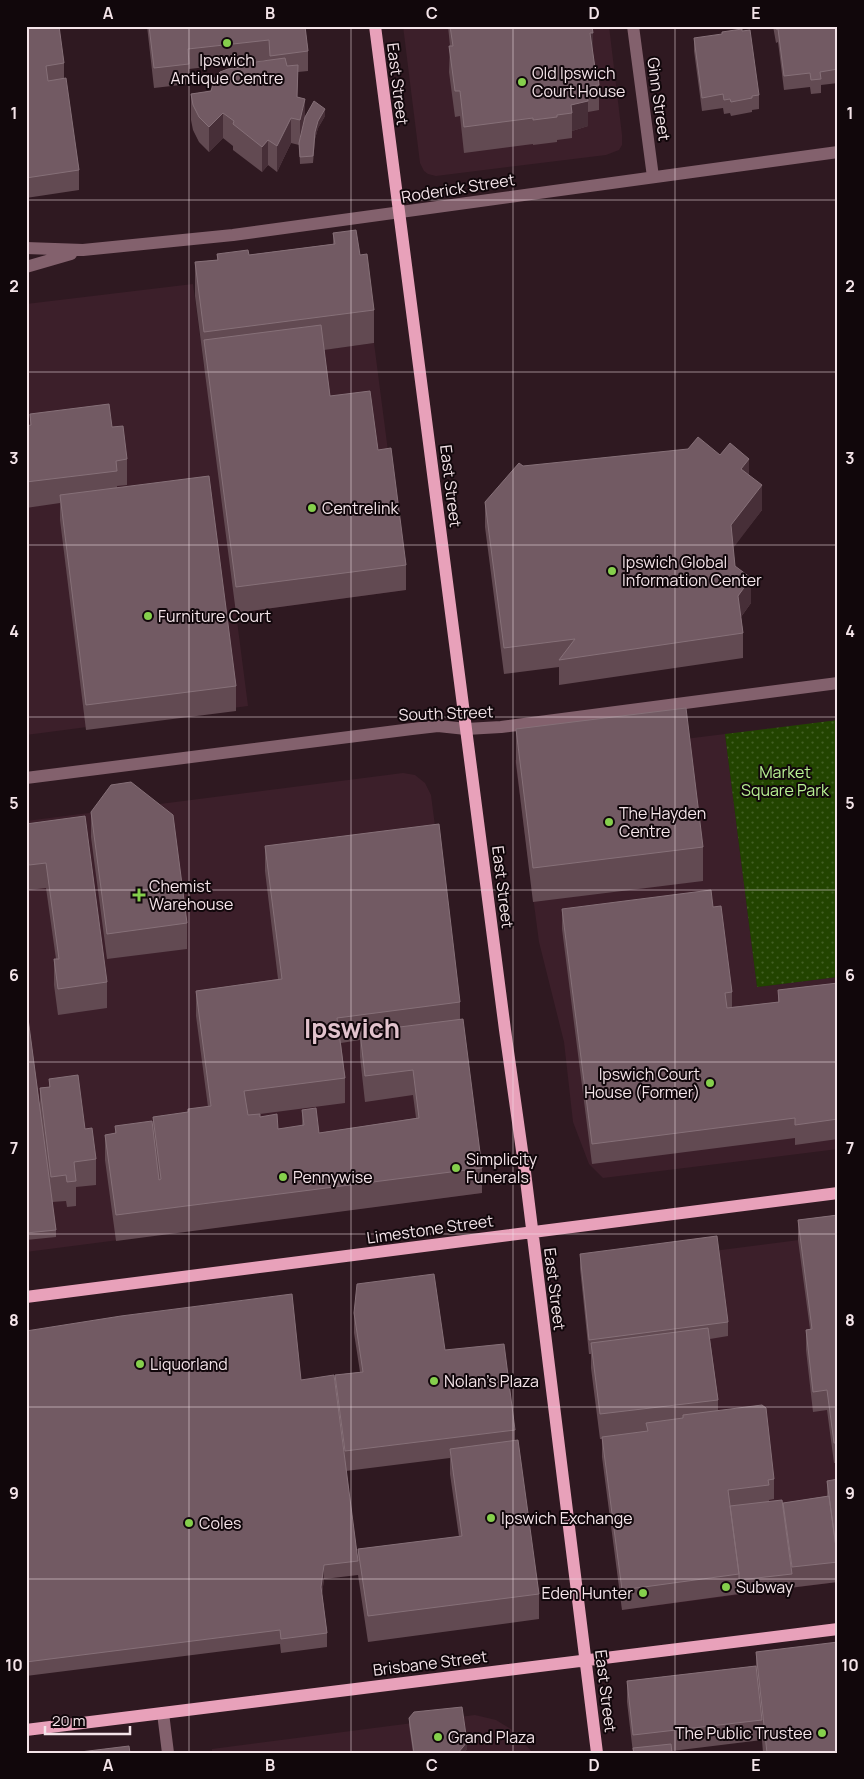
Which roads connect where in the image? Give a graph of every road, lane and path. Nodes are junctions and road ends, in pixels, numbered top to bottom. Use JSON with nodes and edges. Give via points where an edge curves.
{"nodes":[{"id":1,"x":375,"y":26,"type":"edge"},
{"id":2,"x":633,"y":26,"type":"edge"},
{"id":3,"x":838,"y":152,"type":"edge"},
{"id":4,"x":653,"y":177,"type":"junction"},
{"id":5,"x":399,"y":214,"type":"junction"},
{"id":6,"x":26,"y":248,"type":"edge"},
{"id":7,"x":84,"y":250,"type":"junction"},
{"id":8,"x":26,"y":267,"type":"edge"},
{"id":9,"x":838,"y":683,"type":"edge"},
{"id":10,"x":466,"y":729,"type":"junction"},
{"id":11,"x":26,"y":778,"type":"edge"},
{"id":12,"x":838,"y":1193,"type":"edge"},
{"id":13,"x":532,"y":1232,"type":"junction"},
{"id":14,"x":26,"y":1297,"type":"edge"},
{"id":15,"x":838,"y":1630,"type":"edge"},
{"id":16,"x":586,"y":1661,"type":"junction"},
{"id":17,"x":163,"y":1713,"type":"junction"},
{"id":18,"x":26,"y":1730,"type":"edge"},
{"id":19,"x":168,"y":1753,"type":"edge"},
{"id":20,"x":597,"y":1753,"type":"edge"}],
"edges":[{"from":1,"to":5,"type":"main road","name":"East Street"},
{"from":2,"to":4,"type":"street","name":"Ginn Street"},
{"from":3,"to":4,"type":"street","name":"Roderick Street"},
{"from":4,"to":5,"type":"street","name":"Roderick Street"},
{"from":5,"to":7,"type":"street","name":"Roderick Street"},
{"from":5,"to":10,"type":"main road","name":"East Street"},
{"from":6,"to":7,"type":"street","name":"Roderick Street"},
{"from":7,"to":8,"type":"street","name":"Roderick Street"},
{"from":9,"to":10,"type":"street","name":"South Street"},
{"from":10,"to":11,"type":"street","name":"South Street","via":[[412,728]]},
{"from":10,"to":13,"type":"main road","name":"East Street"},
{"from":12,"to":13,"type":"main road","name":"Limestone Street"},
{"from":13,"to":14,"type":"main road","name":"Limestone Street"},
{"from":13,"to":16,"type":"main road","name":"East Street"},
{"from":15,"to":16,"type":"main road","name":"Brisbane Street"},
{"from":16,"to":17,"type":"main road","name":"Brisbane Street"},
{"from":16,"to":20,"type":"main road","name":"East Street"},
{"from":17,"to":18,"type":"main road","name":"Brisbane Street"},
{"from":17,"to":19,"type":"street"}]}
